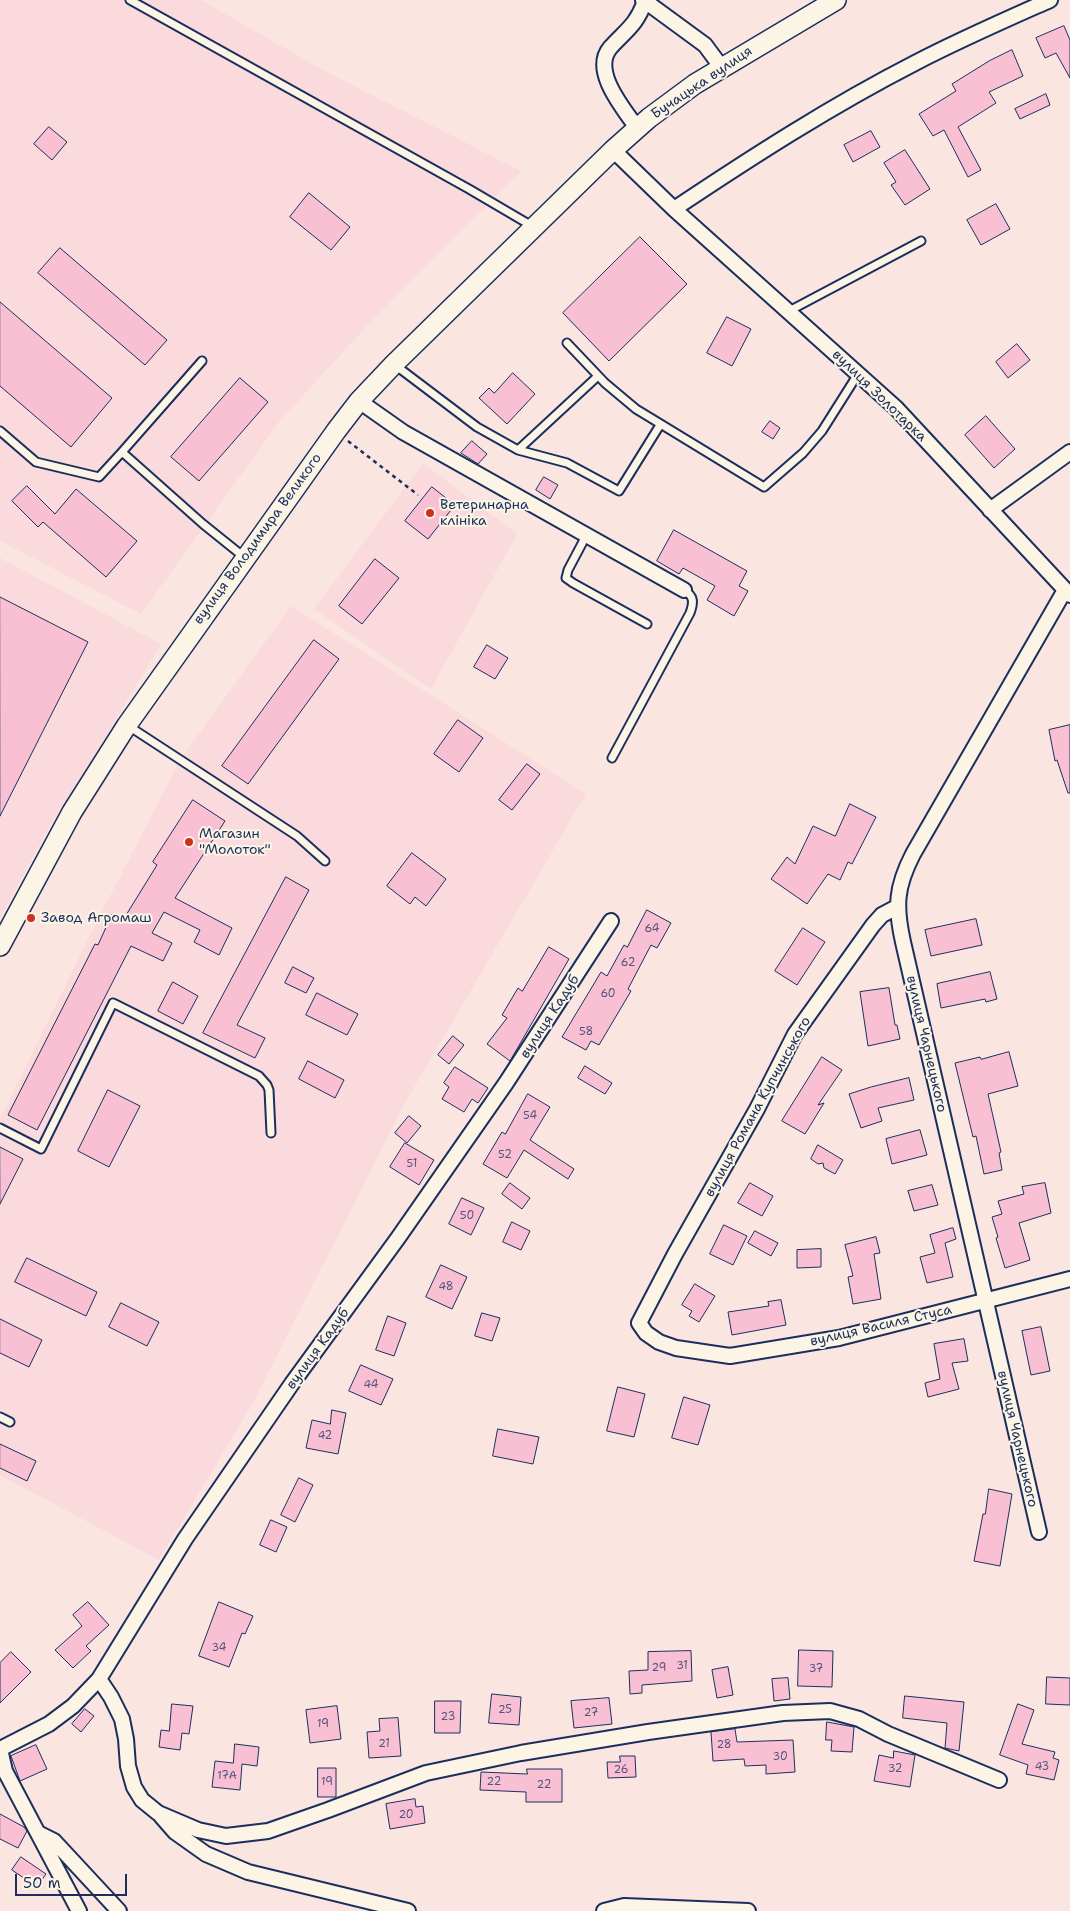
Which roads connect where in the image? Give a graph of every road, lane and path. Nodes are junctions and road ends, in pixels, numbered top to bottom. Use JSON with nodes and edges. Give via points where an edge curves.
{"nodes":[{"id":1,"x":130,"y":0,"type":"edge"},
{"id":2,"x":645,"y":0,"type":"edge"},
{"id":3,"x":836,"y":0,"type":"edge"},
{"id":4,"x":1050,"y":0,"type":"edge"},
{"id":5,"x":722,"y":68,"type":"junction"},
{"id":6,"x":637,"y":128,"type":"junction"},
{"id":7,"x":613,"y":150,"type":"junction"},
{"id":8,"x":580,"y":182,"type":"joint"},
{"id":9,"x":674,"y":209,"type":"junction"},
{"id":10,"x":535,"y":228,"type":"junction"},
{"id":11,"x":920,"y":241,"type":"dead end"},
{"id":12,"x":789,"y":311,"type":"junction"},
{"id":13,"x":567,"y":343,"type":"dead end"},
{"id":14,"x":202,"y":361,"type":"dead end"},
{"id":15,"x":394,"y":364,"type":"junction"},
{"id":16,"x":858,"y":374,"type":"junction"},
{"id":17,"x":598,"y":376,"type":"junction"},
{"id":18,"x":359,"y":401,"type":"junction"},
{"id":19,"x":660,"y":425,"type":"junction"},
{"id":20,"x":0,"y":431,"type":"edge"},
{"id":21,"x":336,"y":431,"type":"junction"},
{"id":22,"x":518,"y":450,"type":"junction"},
{"id":23,"x":122,"y":452,"type":"junction"},
{"id":24,"x":1070,"y":452,"type":"edge"},
{"id":25,"x":418,"y":495,"type":"dead end"},
{"id":26,"x":990,"y":510,"type":"junction"},
{"id":27,"x":586,"y":536,"type":"junction"},
{"id":28,"x":245,"y":557,"type":"junction"},
{"id":29,"x":684,"y":590,"type":"joint"},
{"id":30,"x":1068,"y":593,"type":"edge"},
{"id":31,"x":647,"y":624,"type":"dead end"},
{"id":32,"x":127,"y":725,"type":"junction"},
{"id":33,"x":612,"y":758,"type":"dead end"},
{"id":34,"x":325,"y":861,"type":"dead end"},
{"id":35,"x":897,"y":907,"type":"junction"},
{"id":36,"x":611,"y":921,"type":"dead end"},
{"id":37,"x":0,"y":946,"type":"edge"},
{"id":38,"x":0,"y":1128,"type":"edge"},
{"id":39,"x":271,"y":1133,"type":"dead end"},
{"id":40,"x":1070,"y":1279,"type":"edge"},
{"id":41,"x":985,"y":1301,"type":"junction"},
{"id":42,"x":640,"y":1323,"type":"joint"},
{"id":43,"x":0,"y":1417,"type":"edge"},
{"id":44,"x":10,"y":1422,"type":"dead end"},
{"id":45,"x":1039,"y":1532,"type":"dead end"},
{"id":46,"x":99,"y":1679,"type":"junction"},
{"id":47,"x":0,"y":1749,"type":"edge"},
{"id":48,"x":1000,"y":1780,"type":"dead end"},
{"id":49,"x":158,"y":1813,"type":"junction"},
{"id":50,"x":38,"y":1833,"type":"junction"},
{"id":51,"x":79,"y":1911,"type":"edge"},
{"id":52,"x":119,"y":1911,"type":"edge"},
{"id":53,"x":408,"y":1911,"type":"edge"},
{"id":54,"x":604,"y":1911,"type":"edge"},
{"id":55,"x":748,"y":1911,"type":"edge"}],
"edges":[{"from":1,"to":10,"type":"lane"},
{"from":2,"to":5,"type":"street","via":[[705,45]]},
{"from":2,"to":6,"type":"street","via":[[637,20],[610,48],[605,60],[609,85]]},
{"from":3,"to":5,"type":"main road","name":"Бучацька вулиця"},
{"from":4,"to":9,"type":"street","via":[[934,53],[864,91],[796,129]]},
{"from":5,"to":6,"type":"main road","name":"Бучацька вулиця","via":[[675,98]]},
{"from":6,"to":7,"type":"main road","name":"Бучацька вулиця"},
{"from":7,"to":8,"type":"main road","name":"Бучацька вулиця"},
{"from":7,"to":9,"type":"street","name":"вулиця Золотарка"},
{"from":8,"to":10,"type":"main road","name":"вулиця Володимира Великого"},
{"from":9,"to":12,"type":"street","name":"вулиця Золотарка"},
{"from":10,"to":15,"type":"main road","name":"вулиця Володимира Великого"},
{"from":11,"to":12,"type":"lane"},
{"from":12,"to":16,"type":"street","name":"вулиця Золотарка"},
{"from":13,"to":17,"type":"lane"},
{"from":14,"to":23,"type":"lane"},
{"from":15,"to":18,"type":"main road","name":"вулиця Володимира Великого"},
{"from":15,"to":22,"type":"lane","via":[[477,427]]},
{"from":16,"to":19,"type":"lane","via":[[822,431],[803,453],[764,487]]},
{"from":16,"to":26,"type":"street","name":"вулиця Золотарка","via":[[896,408]]},
{"from":17,"to":19,"type":"lane","via":[[622,399]]},
{"from":17,"to":22,"type":"lane"},
{"from":18,"to":21,"type":"main road","name":"вулиця Володимира Великого"},
{"from":18,"to":27,"type":"street","via":[[402,432]]},
{"from":19,"to":22,"type":"lane","via":[[619,491],[567,463]]},
{"from":20,"to":23,"type":"lane","via":[[36,462],[99,477]]},
{"from":21,"to":25,"type":"path"},
{"from":21,"to":28,"type":"main road","name":"вулиця Володимира Великого"},
{"from":23,"to":28,"type":"lane","via":[[213,533]]},
{"from":24,"to":26,"type":"street"},
{"from":26,"to":30,"type":"street","name":"вулиця Золотарка"},
{"from":27,"to":29,"type":"street"},
{"from":27,"to":31,"type":"lane","via":[[566,578]]},
{"from":28,"to":32,"type":"main road","name":"вулиця Володимира Великого"},
{"from":29,"to":33,"type":"lane","via":[[692,596],[690,613]]},
{"from":30,"to":35,"type":"street","name":"вулиця Чарнецького","via":[[914,854],[901,885]]},
{"from":32,"to":34,"type":"lane","via":[[290,832]]},
{"from":32,"to":37,"type":"main road","name":"вулиця Володимира Великого","via":[[72,812]]},
{"from":35,"to":41,"type":"street","name":"вулиця Чарнецького"},
{"from":35,"to":42,"type":"street","name":"вулиця Романа Купчинського","via":[[873,925],[795,1034]]},
{"from":36,"to":46,"type":"street","name":"вулиця Кадуб","via":[[506,1083],[185,1539]]},
{"from":38,"to":39,"type":"lane","via":[[41,1149],[113,1003],[259,1076],[269,1090]]},
{"from":40,"to":41,"type":"street","name":"вулиця Василя Стуса"},
{"from":41,"to":42,"type":"street","name":"вулиця Василя Стуса","via":[[839,1338],[730,1356],[676,1348],[659,1342],[646,1333]]},
{"from":41,"to":45,"type":"street","name":"вулиця Чарнецького"},
{"from":43,"to":44,"type":"lane"},
{"from":46,"to":47,"type":"street","name":"вулиця Кадуб","via":[[73,1706],[49,1724]]},
{"from":46,"to":49,"type":"street","via":[[122,1720],[134,1787],[142,1800]]},
{"from":47,"to":50,"type":"street","via":[[5,1771]]},
{"from":48,"to":49,"type":"street","via":[[860,1720],[830,1711],[783,1713],[648,1732],[426,1773],[268,1831],[226,1836],[198,1830]]},
{"from":49,"to":53,"type":"street","via":[[175,1832],[206,1854],[248,1872]]},
{"from":50,"to":51,"type":"street"},
{"from":50,"to":52,"type":"street","via":[[54,1841]]},
{"from":54,"to":55,"type":"street","via":[[624,1906]]}]}
